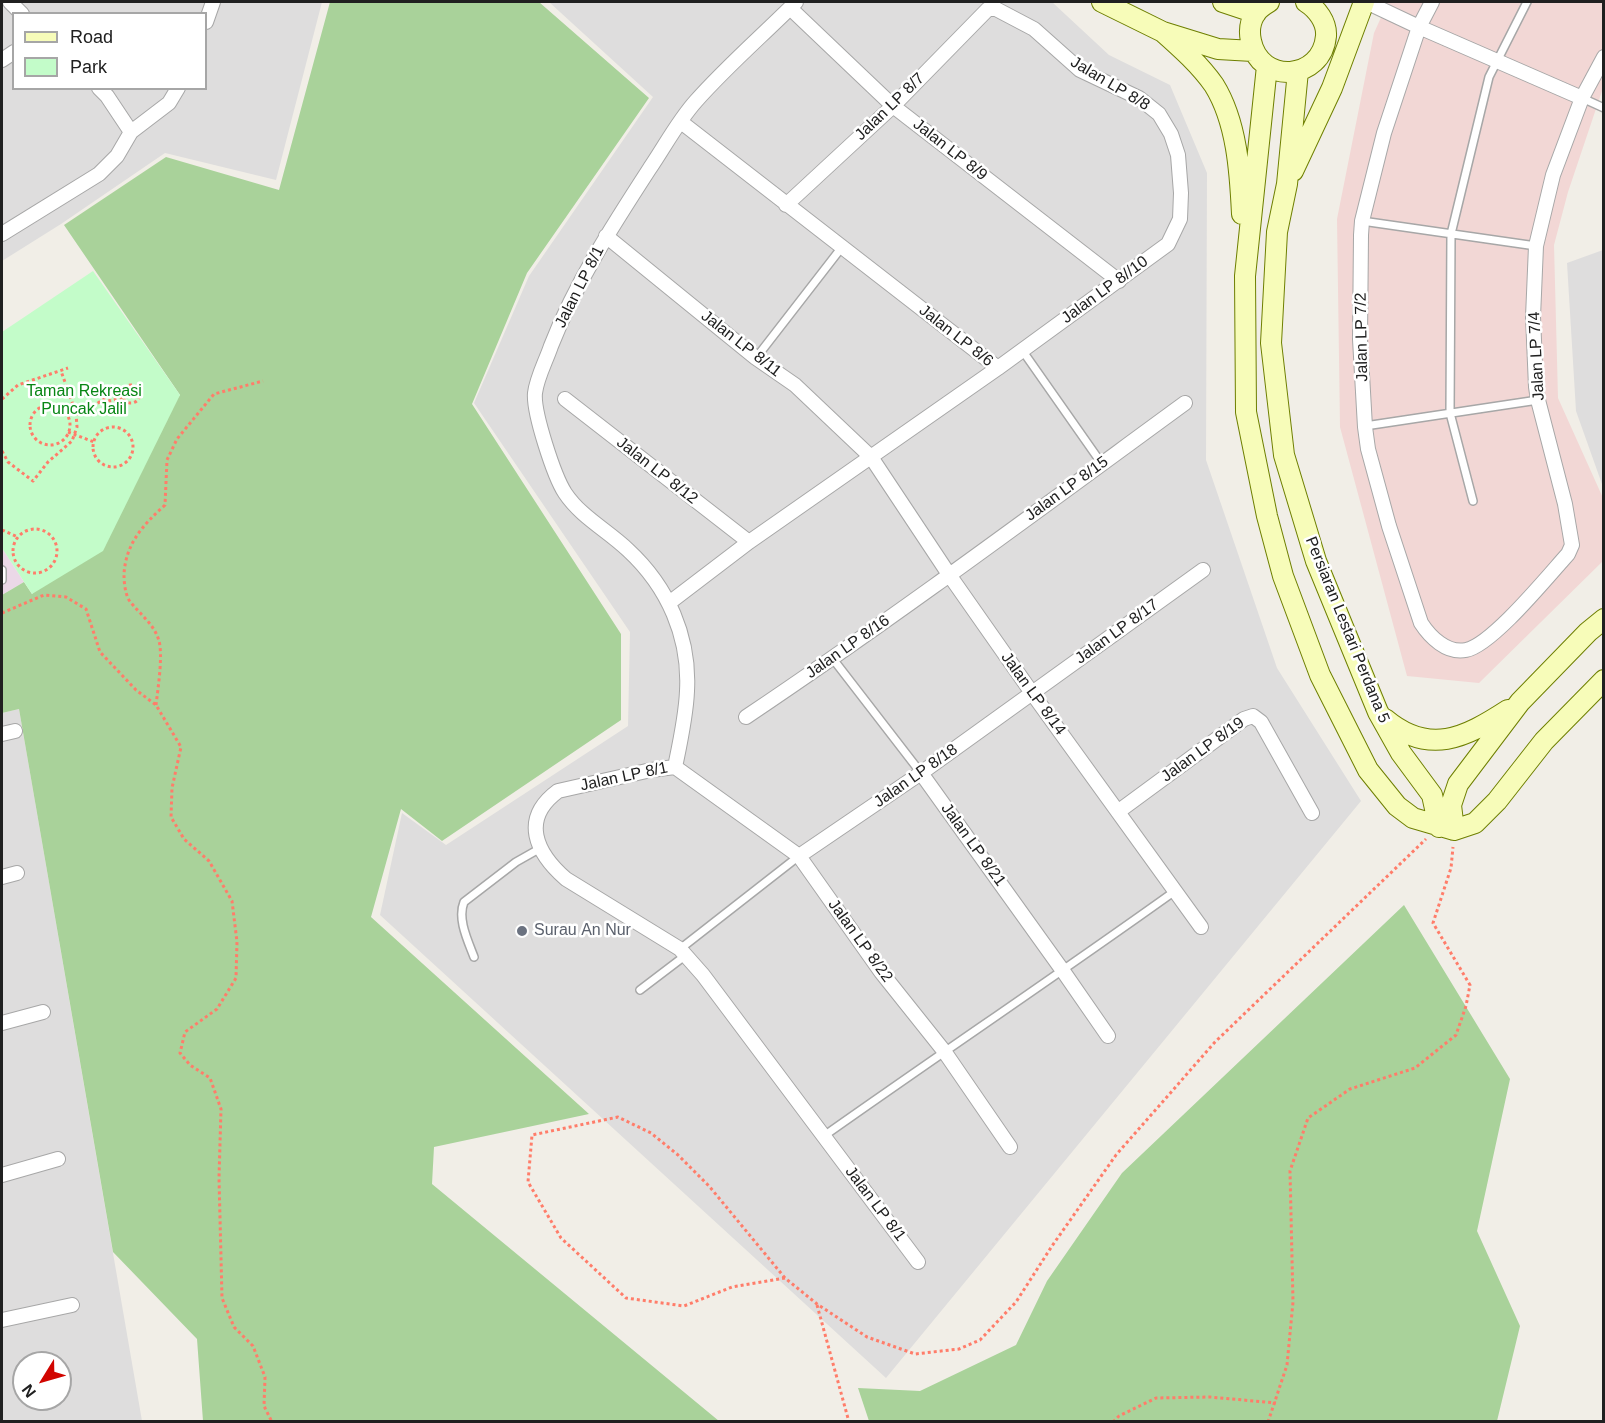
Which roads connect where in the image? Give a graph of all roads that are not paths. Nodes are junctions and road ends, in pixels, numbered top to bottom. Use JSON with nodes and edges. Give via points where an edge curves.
{"nodes":[{"id":1,"x":213,"y":2,"type":"edge"},
{"id":2,"x":1102,"y":2,"type":"edge"},
{"id":3,"x":1223,"y":2,"type":"edge"},
{"id":4,"x":1306,"y":2,"type":"edge"},
{"id":5,"x":1365,"y":2,"type":"edge"},
{"id":6,"x":1432,"y":2,"type":"edge"},
{"id":7,"x":1527,"y":2,"type":"edge"},
{"id":8,"x":793,"y":5,"type":"edge"},
{"id":9,"x":1262,"y":7,"type":"edge"},
{"id":10,"x":992,"y":9,"type":"joint"},
{"id":11,"x":1327,"y":9,"type":"edge"},
{"id":12,"x":207,"y":19,"type":"edge"},
{"id":13,"x":1419,"y":27,"type":"junction"},
{"id":14,"x":1163,"y":32,"type":"junction"},
{"id":15,"x":1253,"y":51,"type":"junction"},
{"id":16,"x":1604,"y":57,"type":"edge"},
{"id":17,"x":1498,"y":60,"type":"junction"},
{"id":18,"x":1267,"y":66,"type":"junction"},
{"id":19,"x":1298,"y":71,"type":"junction"},
{"id":20,"x":101,"y":90,"type":"edge"},
{"id":21,"x":177,"y":90,"type":"edge"},
{"id":22,"x":1582,"y":98,"type":"junction"},
{"id":23,"x":894,"y":106,"type":"junction"},
{"id":24,"x":1604,"y":108,"type":"edge"},
{"id":25,"x":681,"y":122,"type":"junction"},
{"id":26,"x":131,"y":132,"type":"junction"},
{"id":27,"x":1287,"y":184,"type":"junction"},
{"id":28,"x":1181,"y":193,"type":"joint"},
{"id":29,"x":786,"y":205,"type":"junction"},
{"id":30,"x":1362,"y":221,"type":"junction"},
{"id":31,"x":2,"y":234,"type":"edge"},
{"id":32,"x":1451,"y":234,"type":"junction"},
{"id":33,"x":606,"y":236,"type":"junction"},
{"id":34,"x":1536,"y":246,"type":"junction"},
{"id":35,"x":842,"y":248,"type":"junction"},
{"id":36,"x":1245,"y":276,"type":"junction"},
{"id":37,"x":1119,"y":281,"type":"junction"},
{"id":38,"x":1022,"y":350,"type":"junction"},
{"id":39,"x":756,"y":358,"type":"junction"},
{"id":40,"x":998,"y":368,"type":"junction"},
{"id":41,"x":565,"y":399,"type":"dead end"},
{"id":42,"x":1538,"y":400,"type":"junction"},
{"id":43,"x":1185,"y":403,"type":"dead end"},
{"id":44,"x":1450,"y":413,"type":"junction"},
{"id":45,"x":1365,"y":426,"type":"junction"},
{"id":46,"x":871,"y":457,"type":"junction"},
{"id":47,"x":1102,"y":464,"type":"junction"},
{"id":48,"x":1473,"y":501,"type":"dead end"},
{"id":49,"x":749,"y":543,"type":"junction"},
{"id":50,"x":2,"y":570,"type":"edge"},
{"id":51,"x":1203,"y":570,"type":"dead end"},
{"id":52,"x":950,"y":576,"type":"junction"},
{"id":53,"x":2,"y":580,"type":"edge"},
{"id":54,"x":669,"y":603,"type":"junction"},
{"id":55,"x":1604,"y":619,"type":"edge"},
{"id":56,"x":1463,"y":651,"type":"joint"},
{"id":57,"x":833,"y":659,"type":"junction"},
{"id":58,"x":1604,"y":680,"type":"edge"},
{"id":59,"x":1032,"y":693,"type":"junction"},
{"id":60,"x":1520,"y":702,"type":"junction"},
{"id":61,"x":1378,"y":712,"type":"junction"},
{"id":62,"x":746,"y":717,"type":"dead end"},
{"id":63,"x":675,"y":767,"type":"junction"},
{"id":64,"x":921,"y":773,"type":"junction"},
{"id":65,"x":1119,"y":811,"type":"junction"},
{"id":66,"x":1312,"y":813,"type":"dead end"},
{"id":67,"x":1447,"y":829,"type":"junction"},
{"id":68,"x":539,"y":849,"type":"junction"},
{"id":69,"x":799,"y":856,"type":"junction"},
{"id":70,"x":17,"y":873,"type":"dead end"},
{"id":71,"x":2,"y":877,"type":"edge"},
{"id":72,"x":1175,"y":891,"type":"junction"},
{"id":73,"x":1201,"y":927,"type":"dead end"},
{"id":74,"x":683,"y":952,"type":"junction"},
{"id":75,"x":474,"y":957,"type":"dead end"},
{"id":76,"x":1064,"y":970,"type":"junction"},
{"id":77,"x":640,"y":990,"type":"dead end"},
{"id":78,"x":43,"y":1012,"type":"dead end"},
{"id":79,"x":2,"y":1023,"type":"edge"},
{"id":80,"x":1108,"y":1036,"type":"dead end"},
{"id":81,"x":944,"y":1051,"type":"junction"},
{"id":82,"x":824,"y":1136,"type":"junction"},
{"id":83,"x":1010,"y":1147,"type":"dead end"},
{"id":84,"x":58,"y":1159,"type":"dead end"},
{"id":85,"x":2,"y":1174,"type":"edge"},
{"id":86,"x":918,"y":1262,"type":"dead end"},
{"id":87,"x":72,"y":1305,"type":"dead end"},
{"id":88,"x":2,"y":1320,"type":"edge"}],
"edges":[{"from":1,"to":12,"type":"street"},
{"from":2,"to":14,"type":"street"},
{"from":3,"to":9,"type":"street"},
{"from":4,"to":11,"type":"street"},
{"from":5,"to":13,"type":"street"},
{"from":5,"to":27,"type":"street","via":[[1332,88]]},
{"from":6,"to":13,"type":"street","name":"Jalan LP 7/2"},
{"from":7,"to":17,"type":"lane"},
{"from":8,"to":23,"type":"street","name":"Jalan LP 8/9"},
{"from":8,"to":25,"type":"street","name":"Jalan LP 8/1","via":[[695,101]]},
{"from":9,"to":15,"type":"street","via":[[1249,32]]},
{"from":10,"to":23,"type":"street","name":"Jalan LP 8/7","via":[[985,11]]},
{"from":10,"to":28,"type":"street","name":"Jalan LP 8/8","via":[[1034,29],[1080,70],[1139,98],[1159,114],[1178,155]]},
{"from":11,"to":19,"type":"street","via":[[1323,50],[1312,64]]},
{"from":13,"to":17,"type":"street"},
{"from":13,"to":30,"type":"street","name":"Jalan LP 7/2","via":[[1384,133]]},
{"from":14,"to":15,"type":"street","via":[[1218,49]]},
{"from":14,"to":36,"type":"street","via":[[1214,86],[1227,116],[1239,168]]},
{"from":15,"to":18,"type":"street"},
{"from":16,"to":22,"type":"street","name":"Jalan LP 7/4"},
{"from":17,"to":22,"type":"street"},
{"from":17,"to":32,"type":"lane","via":[[1489,77]]},
{"from":18,"to":19,"type":"street","via":[[1282,72]]},
{"from":18,"to":36,"type":"street"},
{"from":19,"to":27,"type":"street","name":"Persiaran Lestari Perdana 5"},
{"from":20,"to":26,"type":"street"},
{"from":21,"to":26,"type":"street","via":[[169,103]]},
{"from":22,"to":24,"type":"lane"},
{"from":22,"to":34,"type":"street","name":"Jalan LP 7/4","via":[[1553,176]]},
{"from":23,"to":29,"type":"street","name":"Jalan LP 8/7"},
{"from":23,"to":37,"type":"street","name":"Jalan LP 8/9"},
{"from":25,"to":29,"type":"street","name":"Jalan LP 8/6"},
{"from":25,"to":33,"type":"street","name":"Jalan LP 8/1"},
{"from":26,"to":31,"type":"street","via":[[117,156],[99,174]]},
{"from":27,"to":61,"type":"street","name":"Persiaran Lestari Perdana 5","via":[[1277,232],[1271,343],[1284,455],[1316,561]]},
{"from":28,"to":37,"type":"street","name":"Jalan LP 8//10","via":[[1180,219],[1168,244]]},
{"from":29,"to":35,"type":"street","name":"Jalan LP 8/6"},
{"from":30,"to":32,"type":"lane"},
{"from":30,"to":45,"type":"street","name":"Jalan LP 7/2","via":[[1360,339]]},
{"from":32,"to":34,"type":"lane"},
{"from":32,"to":44,"type":"lane"},
{"from":33,"to":39,"type":"street","name":"Jalan LP 8/11"},
{"from":33,"to":54,"type":"street","name":"Jalan LP 8/1","via":[[555,337],[535,394],[537,416],[564,491],[579,510],[638,559]]},
{"from":34,"to":42,"type":"street","name":"Jalan LP 7/4","via":[[1533,317]]},
{"from":35,"to":39,"type":"lane"},
{"from":35,"to":40,"type":"street","name":"Jalan LP 8/6"},
{"from":36,"to":67,"type":"street","via":[[1246,412],[1283,576],[1320,675],[1368,771],[1397,806],[1413,818]]},
{"from":37,"to":38,"type":"street","name":"Jalan LP 8//10"},
{"from":38,"to":40,"type":"street","name":"Jalan LP 8//10"},
{"from":38,"to":47,"type":"lane"},
{"from":39,"to":46,"type":"street","name":"Jalan LP 8/11","via":[[795,385]]},
{"from":40,"to":46,"type":"street","name":"Jalan LP 8/6"},
{"from":41,"to":49,"type":"street","name":"Jalan LP 8/12"},
{"from":42,"to":44,"type":"lane"},
{"from":42,"to":56,"type":"street","name":"Jalan LP 7/4","via":[[1572,544],[1568,554],[1505,621],[1481,644]]},
{"from":43,"to":47,"type":"street","name":"Jalan LP 8/15"},
{"from":44,"to":45,"type":"lane"},
{"from":44,"to":48,"type":"lane"},
{"from":45,"to":56,"type":"street","name":"Jalan LP 7/2","via":[[1389,526],[1421,623],[1437,642]]},
{"from":46,"to":49,"type":"street","name":"Jalan LP 8/6"},
{"from":46,"to":52,"type":"street","name":"Jalan LP 8/14"},
{"from":47,"to":52,"type":"street","name":"Jalan LP 8/15"},
{"from":49,"to":54,"type":"street","name":"Jalan LP 8/6"},
{"from":50,"to":53,"type":"lane"},
{"from":51,"to":59,"type":"street","name":"Jalan LP 8/17"},
{"from":52,"to":57,"type":"street","name":"Jalan LP 8/16"},
{"from":52,"to":59,"type":"street","name":"Jalan LP 8/14"},
{"from":54,"to":63,"type":"street","name":"Jalan LP 8/1","via":[[680,629],[687,677]]},
{"from":55,"to":60,"type":"street"},
{"from":57,"to":62,"type":"street","name":"Jalan LP 8/16"},
{"from":57,"to":64,"type":"lane","name":"Jalan LP 8/21"},
{"from":58,"to":67,"type":"street","via":[[1544,741],[1487,812],[1475,823]]},
{"from":59,"to":64,"type":"street","name":"Jalan LP 8/18"},
{"from":59,"to":65,"type":"street","name":"Jalan LP 8/14"},
{"from":60,"to":61,"type":"street","via":[[1486,724],[1458,737],[1441,739],[1414,738]]},
{"from":60,"to":67,"type":"street","via":[[1458,784]]},
{"from":61,"to":67,"type":"street","name":"Persiaran Lestari Perdana 5","via":[[1401,753],[1432,795]]},
{"from":63,"to":68,"type":"street","name":"Jalan LP 8/1","via":[[558,792],[539,811]]},
{"from":63,"to":69,"type":"street","name":"Jalan LP 8/22"},
{"from":64,"to":69,"type":"street","name":"Jalan LP 8/18"},
{"from":64,"to":76,"type":"street","name":"Jalan LP 8/21"},
{"from":65,"to":66,"type":"street","name":"Jalan LP 8/19","via":[[1244,718],[1253,716],[1261,722]]},
{"from":65,"to":72,"type":"street","name":"Jalan LP 8/14"},
{"from":68,"to":74,"type":"street","name":"Jalan LP 8/1","via":[[566,879]]},
{"from":68,"to":75,"type":"lane","via":[[464,902],[463,922]]},
{"from":69,"to":74,"type":"lane"},
{"from":69,"to":81,"type":"street","name":"Jalan LP 8/22","via":[[881,972]]},
{"from":70,"to":71,"type":"street"},
{"from":72,"to":73,"type":"street","name":"Jalan LP 8/14"},
{"from":72,"to":76,"type":"lane"},
{"from":74,"to":77,"type":"lane"},
{"from":74,"to":82,"type":"street","name":"Jalan LP 8/1"},
{"from":76,"to":80,"type":"street","name":"Jalan LP 8/21"},
{"from":76,"to":81,"type":"lane"},
{"from":78,"to":79,"type":"street"},
{"from":81,"to":82,"type":"lane"},
{"from":81,"to":83,"type":"street","name":"Jalan LP 8/22"},
{"from":82,"to":86,"type":"street","name":"Jalan LP 8/1"},
{"from":84,"to":85,"type":"street"},
{"from":87,"to":88,"type":"street"}]}
